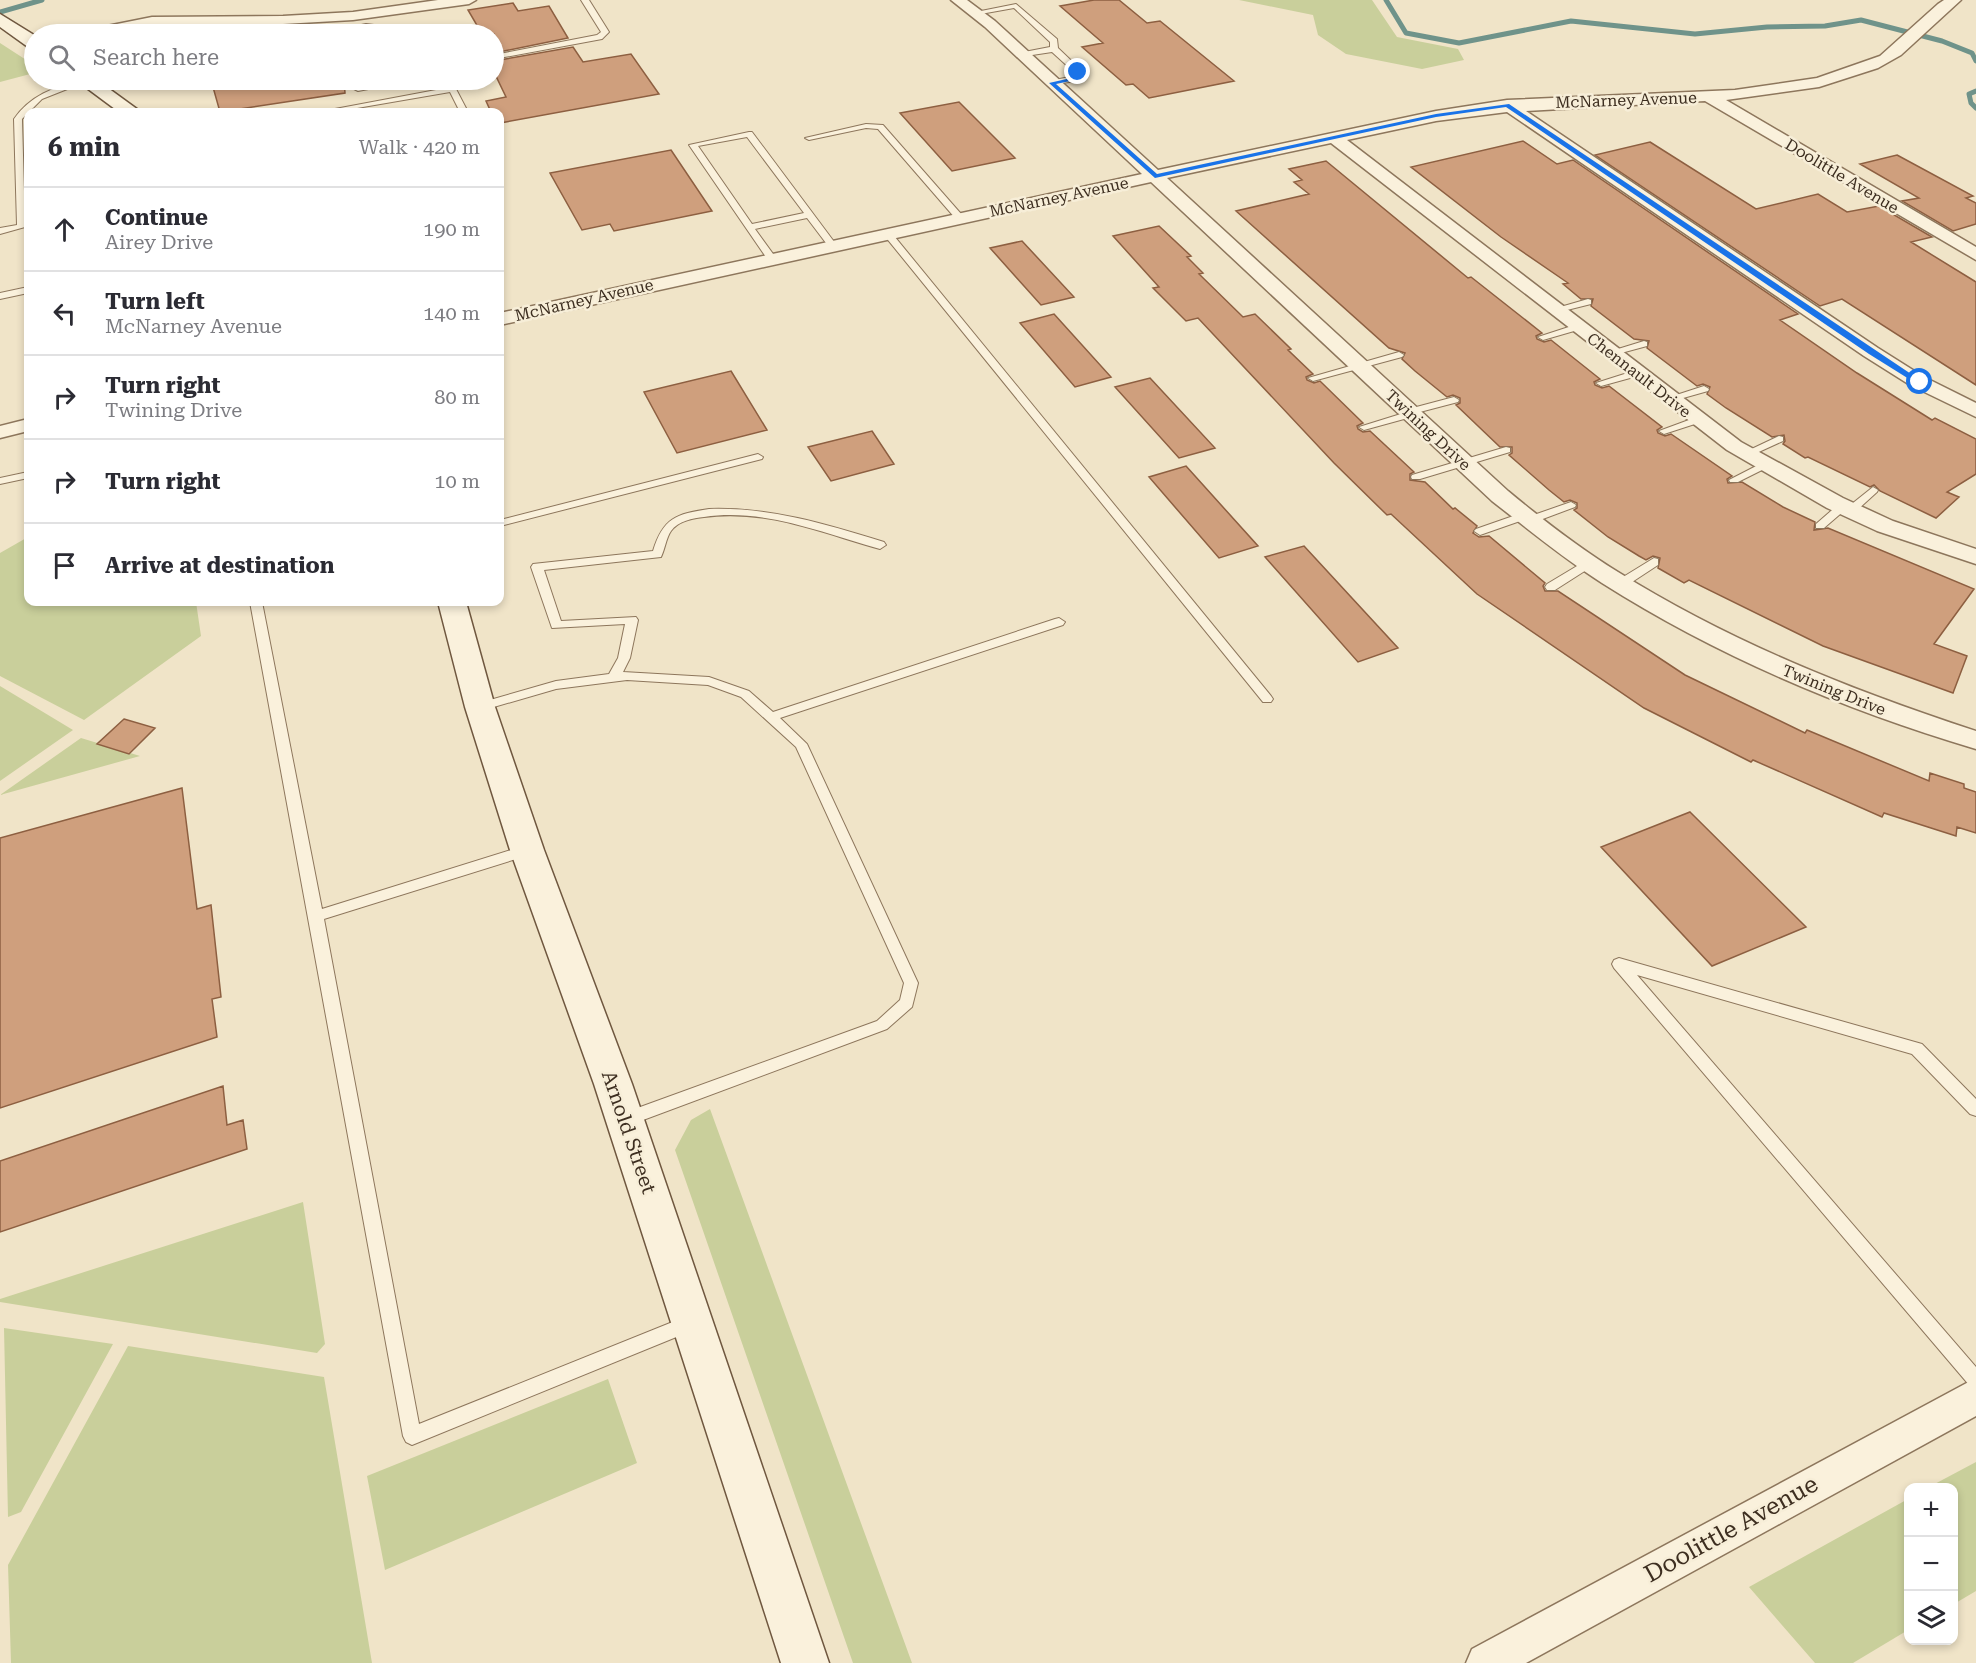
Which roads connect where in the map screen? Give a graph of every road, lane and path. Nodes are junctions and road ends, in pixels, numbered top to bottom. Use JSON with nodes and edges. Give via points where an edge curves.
{"nodes":[{"id":1,"x":469,"y":0,"type":"edge"},
{"id":2,"x":585,"y":0,"type":"edge"},
{"id":3,"x":958,"y":0,"type":"edge"},
{"id":4,"x":1954,"y":0,"type":"edge"},
{"id":5,"x":975,"y":13,"type":"junction"},
{"id":6,"x":0,"y":19,"type":"edge"},
{"id":7,"x":170,"y":20,"type":"junction"},
{"id":8,"x":283,"y":20,"type":"junction"},
{"id":9,"x":370,"y":20,"type":"junction"},
{"id":10,"x":146,"y":24,"type":"edge"},
{"id":11,"x":171,"y":24,"type":"edge"},
{"id":12,"x":277,"y":24,"type":"edge"},
{"id":13,"x":362,"y":24,"type":"edge"},
{"id":14,"x":380,"y":24,"type":"edge"},
{"id":15,"x":24,"y":35,"type":"edge"},
{"id":16,"x":1054,"y":49,"type":"junction"},
{"id":17,"x":504,"y":55,"type":"edge"},
{"id":18,"x":1022,"y":55,"type":"junction"},
{"id":19,"x":1052,"y":83,"type":"junction"},
{"id":20,"x":55,"y":90,"type":"edge"},
{"id":21,"x":100,"y":90,"type":"edge"},
{"id":22,"x":446,"y":90,"type":"edge"},
{"id":23,"x":453,"y":90,"type":"edge"},
{"id":24,"x":1709,"y":97,"type":"junction"},
{"id":25,"x":1507,"y":105,"type":"junction"},
{"id":26,"x":24,"y":108,"type":"edge"},
{"id":27,"x":125,"y":108,"type":"edge"},
{"id":28,"x":345,"y":108,"type":"edge"},
{"id":29,"x":462,"y":108,"type":"edge"},
{"id":30,"x":24,"y":109,"type":"edge"},
{"id":31,"x":809,"y":138,"type":"dead end"},
{"id":32,"x":1334,"y":138,"type":"junction"},
{"id":33,"x":1155,"y":177,"type":"junction"},
{"id":34,"x":24,"y":194,"type":"edge"},
{"id":35,"x":809,"y":215,"type":"junction"},
{"id":36,"x":959,"y":218,"type":"junction"},
{"id":37,"x":24,"y":226,"type":"edge"},
{"id":38,"x":750,"y":227,"type":"junction"},
{"id":39,"x":0,"y":231,"type":"edge"},
{"id":40,"x":887,"y":233,"type":"junction"},
{"id":41,"x":832,"y":245,"type":"junction"},
{"id":42,"x":1976,"y":255,"type":"edge"},
{"id":43,"x":771,"y":258,"type":"junction"},
{"id":44,"x":24,"y":291,"type":"edge"},
{"id":45,"x":0,"y":296,"type":"edge"},
{"id":46,"x":1588,"y":302,"type":"dead end"},
{"id":47,"x":1555,"y":310,"type":"junction"},
{"id":48,"x":504,"y":318,"type":"edge"},
{"id":49,"x":1578,"y":327,"type":"junction"},
{"id":50,"x":1544,"y":337,"type":"dead end"},
{"id":51,"x":1644,"y":344,"type":"dead end"},
{"id":52,"x":1610,"y":353,"type":"junction"},
{"id":53,"x":1399,"y":355,"type":"dead end"},
{"id":54,"x":1359,"y":365,"type":"junction"},
{"id":55,"x":1636,"y":373,"type":"junction"},
{"id":56,"x":1313,"y":378,"type":"dead end"},
{"id":57,"x":1601,"y":383,"type":"dead end"},
{"id":58,"x":1704,"y":389,"type":"dead end"},
{"id":59,"x":1670,"y":399,"type":"junction"},
{"id":60,"x":1454,"y":400,"type":"dead end"},
{"id":61,"x":1976,"y":411,"type":"edge"},
{"id":62,"x":1410,"y":413,"type":"junction"},
{"id":63,"x":1697,"y":420,"type":"junction"},
{"id":64,"x":24,"y":426,"type":"edge"},
{"id":65,"x":1364,"y":427,"type":"dead end"},
{"id":66,"x":1664,"y":431,"type":"dead end"},
{"id":67,"x":0,"y":432,"type":"edge"},
{"id":68,"x":1779,"y":439,"type":"dead end"},
{"id":69,"x":1506,"y":450,"type":"dead end"},
{"id":70,"x":1746,"y":453,"type":"junction"},
{"id":71,"x":758,"y":457,"type":"dead end"},
{"id":72,"x":1464,"y":463,"type":"junction"},
{"id":73,"x":1764,"y":465,"type":"junction"},
{"id":74,"x":24,"y":476,"type":"edge"},
{"id":75,"x":1416,"y":477,"type":"dead end"},
{"id":76,"x":1734,"y":480,"type":"dead end"},
{"id":77,"x":0,"y":481,"type":"edge"},
{"id":78,"x":1873,"y":490,"type":"dead end"},
{"id":79,"x":1571,"y":505,"type":"dead end"},
{"id":80,"x":1847,"y":508,"type":"junction"},
{"id":81,"x":1526,"y":518,"type":"junction"},
{"id":82,"x":504,"y":522,"type":"edge"},
{"id":83,"x":1820,"y":526,"type":"dead end"},
{"id":84,"x":1479,"y":531,"type":"dead end"},
{"id":85,"x":880,"y":545,"type":"dead end"},
{"id":86,"x":1976,"y":557,"type":"edge"},
{"id":87,"x":1654,"y":562,"type":"dead end"},
{"id":88,"x":1587,"y":564,"type":"junction"},
{"id":89,"x":1619,"y":585,"type":"junction"},
{"id":90,"x":1551,"y":587,"type":"dead end"},
{"id":91,"x":257,"y":606,"type":"edge"},
{"id":92,"x":453,"y":606,"type":"edge"},
{"id":93,"x":1059,"y":621,"type":"dead end"},
{"id":94,"x":614,"y":677,"type":"junction"},
{"id":95,"x":1267,"y":699,"type":"dead end"},
{"id":96,"x":480,"y":707,"type":"junction"},
{"id":97,"x":770,"y":717,"type":"junction"},
{"id":98,"x":1976,"y":741,"type":"edge"},
{"id":99,"x":528,"y":850,"type":"junction"},
{"id":100,"x":316,"y":916,"type":"junction"},
{"id":101,"x":1976,"y":1109,"type":"edge"},
{"id":102,"x":625,"y":1120,"type":"junction"},
{"id":103,"x":694,"y":1322,"type":"junction"},
{"id":104,"x":1976,"y":1380,"type":"edge"},
{"id":105,"x":1976,"y":1396,"type":"edge"},
{"id":106,"x":805,"y":1663,"type":"edge"},
{"id":107,"x":1486,"y":1663,"type":"edge"}],
"edges":[{"from":1,"to":9,"type":"street"},
{"from":2,"to":17,"type":"lane","via":[[605,32],[599,37]]},
{"from":3,"to":5,"type":"street","name":"Twining Drive"},
{"from":4,"to":24,"type":"street","name":"McNarney Avenue","via":[[1939,8],[1907,44],[1876,65],[1812,87]]},
{"from":5,"to":16,"type":"lane","via":[[1016,6],[1054,41]]},
{"from":5,"to":18,"type":"street","name":"Twining Drive"},
{"from":6,"to":15,"type":"main road"},
{"from":7,"to":8,"type":"street"},
{"from":7,"to":10,"type":"street"},
{"from":7,"to":11,"type":"lane"},
{"from":8,"to":9,"type":"street"},
{"from":8,"to":12,"type":"lane"},
{"from":9,"to":13,"type":"lane"},
{"from":9,"to":14,"type":"lane"},
{"from":16,"to":18,"type":"lane"},
{"from":16,"to":19,"type":"lane","via":[[1078,72],[1073,79]]},
{"from":18,"to":19,"type":"street","name":"Twining Drive"},
{"from":19,"to":33,"type":"street","name":"Twining Drive"},
{"from":20,"to":26,"type":"lane","via":[[40,95]]},
{"from":21,"to":27,"type":"main road"},
{"from":22,"to":28,"type":"lane"},
{"from":23,"to":29,"type":"lane"},
{"from":24,"to":25,"type":"street","name":"McNarney Avenue"},
{"from":24,"to":42,"type":"street","name":"Doolittle Avenue"},
{"from":25,"to":32,"type":"street","name":"McNarney Avenue"},
{"from":25,"to":61,"type":"street","via":[[1871,352]]},
{"from":30,"to":34,"type":"lane","via":[[18,120]]},
{"from":31,"to":36,"type":"lane","via":[[880,126]]},
{"from":32,"to":33,"type":"street","name":"McNarney Avenue"},
{"from":32,"to":47,"type":"street","name":"Chennault Drive"},
{"from":33,"to":36,"type":"street","name":"McNarney Avenue"},
{"from":33,"to":54,"type":"street","name":"Twining Drive"},
{"from":35,"to":38,"type":"lane"},
{"from":35,"to":38,"type":"lane","via":[[749,134],[693,145]]},
{"from":35,"to":41,"type":"lane"},
{"from":36,"to":40,"type":"street","name":"McNarney Avenue"},
{"from":37,"to":39,"type":"lane"},
{"from":38,"to":43,"type":"lane"},
{"from":40,"to":41,"type":"street","name":"McNarney Avenue"},
{"from":40,"to":95,"type":"lane"},
{"from":41,"to":43,"type":"street","name":"McNarney Avenue"},
{"from":43,"to":48,"type":"street","name":"McNarney Avenue"},
{"from":44,"to":45,"type":"lane"},
{"from":46,"to":47,"type":"lane"},
{"from":47,"to":49,"type":"street","name":"Chennault Drive"},
{"from":49,"to":50,"type":"lane"},
{"from":49,"to":52,"type":"street","name":"Chennault Drive"},
{"from":51,"to":52,"type":"lane"},
{"from":52,"to":55,"type":"street","name":"Chennault Drive"},
{"from":53,"to":54,"type":"lane"},
{"from":54,"to":56,"type":"lane"},
{"from":54,"to":62,"type":"street","name":"Twining Drive"},
{"from":55,"to":57,"type":"lane"},
{"from":55,"to":59,"type":"street","name":"Chennault Drive"},
{"from":58,"to":59,"type":"lane"},
{"from":59,"to":63,"type":"street","name":"Chennault Drive"},
{"from":60,"to":62,"type":"lane"},
{"from":62,"to":65,"type":"lane"},
{"from":62,"to":72,"type":"street","name":"Twining Drive"},
{"from":63,"to":66,"type":"lane"},
{"from":63,"to":70,"type":"street","name":"Chennault Drive"},
{"from":64,"to":67,"type":"street"},
{"from":68,"to":70,"type":"lane"},
{"from":69,"to":72,"type":"lane"},
{"from":70,"to":73,"type":"street","name":"Chennault Drive"},
{"from":71,"to":82,"type":"lane"},
{"from":72,"to":75,"type":"lane"},
{"from":72,"to":81,"type":"street","name":"Twining Drive"},
{"from":73,"to":76,"type":"lane"},
{"from":73,"to":80,"type":"street","name":"Chennault Drive"},
{"from":74,"to":77,"type":"lane"},
{"from":78,"to":80,"type":"lane"},
{"from":79,"to":81,"type":"lane"},
{"from":80,"to":83,"type":"lane"},
{"from":80,"to":86,"type":"street","name":"Chennault Drive","via":[[1885,526]]},
{"from":81,"to":84,"type":"lane"},
{"from":81,"to":88,"type":"street","name":"Twining Drive"},
{"from":85,"to":94,"type":"lane","via":[[794,519],[721,512],[678,519],[667,528],[657,554],[537,567],[556,625],[632,620],[624,658]]},
{"from":87,"to":89,"type":"lane"},
{"from":88,"to":89,"type":"street","name":"Twining Drive"},
{"from":88,"to":90,"type":"lane"},
{"from":89,"to":98,"type":"street","name":"Twining Drive","via":[[1693,628],[1782,669],[1882,711]]},
{"from":91,"to":100,"type":"lane"},
{"from":92,"to":96,"type":"main road","name":"Arnold Street"},
{"from":93,"to":97,"type":"lane"},
{"from":94,"to":96,"type":"lane","via":[[556,685]]},
{"from":94,"to":97,"type":"lane","via":[[709,681],[745,694]]},
{"from":96,"to":99,"type":"main road","name":"Arnold Street"},
{"from":97,"to":102,"type":"lane","via":[[801,744],[911,984],[906,1003],[882,1025]]},
{"from":99,"to":100,"type":"lane"},
{"from":99,"to":102,"type":"main road","name":"Arnold Street"},
{"from":100,"to":103,"type":"lane","via":[[412,1436]]},
{"from":101,"to":104,"type":"lane","via":[[1917,1049],[1619,964]]},
{"from":102,"to":103,"type":"main road","name":"Arnold Street"},
{"from":103,"to":106,"type":"main road","name":"Arnold Street"},
{"from":105,"to":107,"type":"street","name":"Doolittle Avenue"}]}
